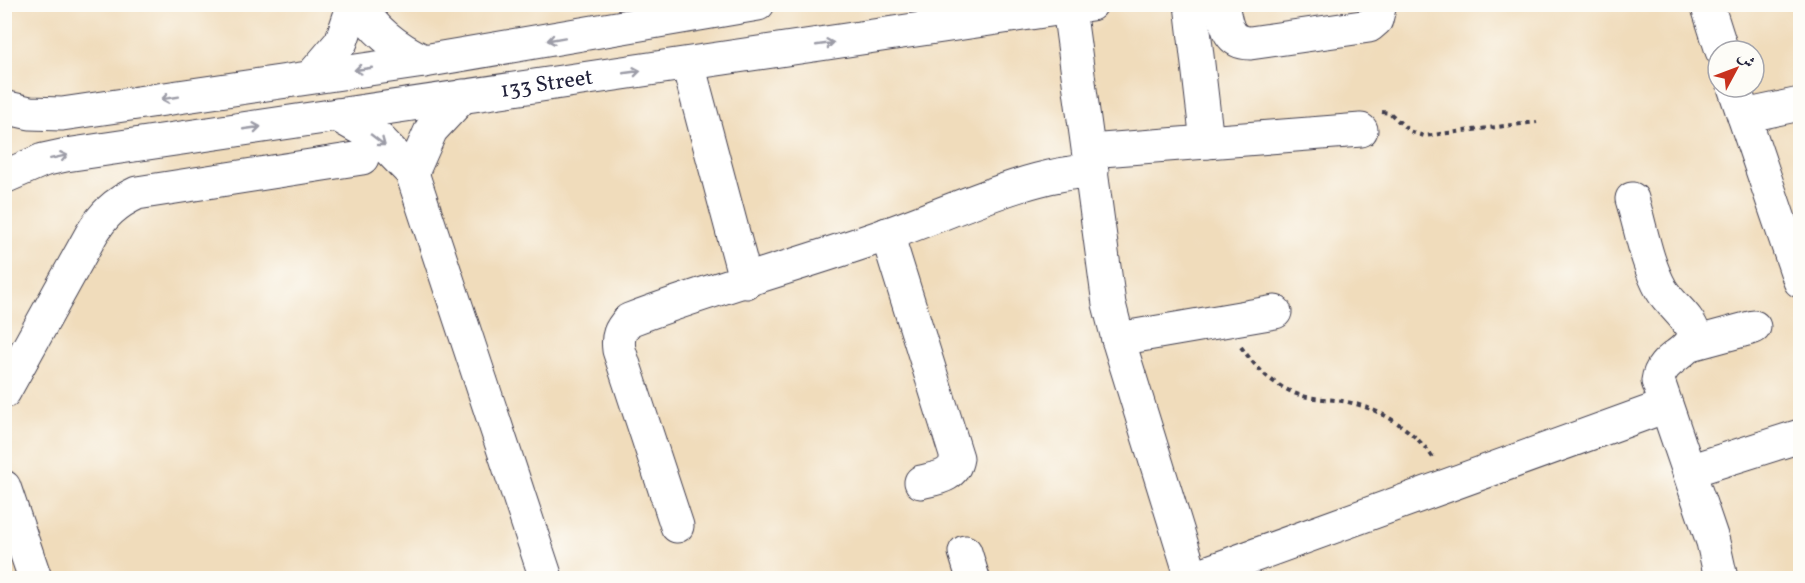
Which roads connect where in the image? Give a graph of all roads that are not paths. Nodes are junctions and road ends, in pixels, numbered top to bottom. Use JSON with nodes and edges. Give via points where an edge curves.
{"nodes":[{"id":1,"x":356,"y":4,"type":"edge"},
{"id":2,"x":758,"y":4,"type":"edge"},
{"id":3,"x":1191,"y":4,"type":"edge"},
{"id":4,"x":1222,"y":4,"type":"edge"},
{"id":5,"x":1380,"y":4,"type":"edge"},
{"id":6,"x":1707,"y":4,"type":"edge"},
{"id":7,"x":1080,"y":6,"type":"edge"},
{"id":8,"x":1718,"y":39,"type":"edge"},
{"id":9,"x":424,"y":61,"type":"junction"},
{"id":10,"x":688,"y":64,"type":"junction"},
{"id":11,"x":312,"y":76,"type":"junction"},
{"id":12,"x":463,"y":96,"type":"junction"},
{"id":13,"x":1739,"y":101,"type":"edge"},
{"id":14,"x":1800,"y":104,"type":"edge"},
{"id":15,"x":4,"y":107,"type":"edge"},
{"id":16,"x":337,"y":115,"type":"junction"},
{"id":17,"x":1361,"y":130,"type":"road end"},
{"id":18,"x":1207,"y":142,"type":"junction"},
{"id":19,"x":362,"y":158,"type":"dead end"},
{"id":20,"x":1090,"y":161,"type":"junction"},
{"id":21,"x":412,"y":173,"type":"junction"},
{"id":22,"x":4,"y":177,"type":"edge"},
{"id":23,"x":1632,"y":199,"type":"dead end"},
{"id":24,"x":887,"y":234,"type":"junction"},
{"id":25,"x":1800,"y":281,"type":"edge"},
{"id":26,"x":746,"y":282,"type":"junction"},
{"id":27,"x":1275,"y":312,"type":"dead end"},
{"id":28,"x":1754,"y":327,"type":"dead end"},
{"id":29,"x":1118,"y":339,"type":"junction"},
{"id":30,"x":1691,"y":344,"type":"junction"},
{"id":31,"x":4,"y":392,"type":"edge"},
{"id":32,"x":1666,"y":406,"type":"junction"},
{"id":33,"x":1800,"y":436,"type":"edge"},
{"id":34,"x":1689,"y":471,"type":"junction"},
{"id":35,"x":921,"y":482,"type":"dead end"},
{"id":36,"x":4,"y":487,"type":"edge"},
{"id":37,"x":676,"y":526,"type":"dead end"},
{"id":38,"x":35,"y":579,"type":"edge"},
{"id":39,"x":546,"y":579,"type":"edge"},
{"id":40,"x":1721,"y":579,"type":"edge"}],
"edges":[{"from":1,"to":9,"type":"street","via":[[391,42]]},
{"from":1,"to":11,"type":"street","via":[[341,42]]},
{"from":2,"to":9,"type":"street","name":"133 Street","one_way":true},
{"from":3,"to":18,"type":"street"},
{"from":4,"to":5,"type":"street","via":[[1230,33],[1242,43],[1369,26],[1376,20]]},
{"from":6,"to":8,"type":"street"},
{"from":10,"to":7,"type":"street","name":"133 Street","one_way":true},
{"from":7,"to":20,"type":"street"},
{"from":9,"to":11,"type":"street","name":"133 Street","one_way":true},
{"from":12,"to":10,"type":"street","name":"133 Street","one_way":true},
{"from":10,"to":26,"type":"street"},
{"from":11,"to":15,"type":"street","name":"133 Street","one_way":true,"via":[[62,114]]},
{"from":12,"to":16,"type":"street","name":"133 Street"},
{"from":12,"to":21,"type":"street","via":[[431,130]]},
{"from":13,"to":14,"type":"street"},
{"from":13,"to":25,"type":"street"},
{"from":16,"to":21,"type":"street","one_way":true,"via":[[379,139]]},
{"from":22,"to":16,"type":"street","name":"133 Street","one_way":true,"via":[[66,155]]},
{"from":17,"to":18,"type":"street"},
{"from":18,"to":20,"type":"street"},
{"from":19,"to":31,"type":"street","via":[[137,193],[117,202],[91,235]]},
{"from":20,"to":24,"type":"street"},
{"from":20,"to":29,"type":"street","via":[[1103,268]]},
{"from":21,"to":39,"type":"street"},
{"from":23,"to":30,"type":"street","via":[[1655,276],[1667,299],[1691,325]]},
{"from":24,"to":26,"type":"street"},
{"from":24,"to":35,"type":"street","via":[[957,458],[950,473]]},
{"from":26,"to":37,"type":"street","via":[[629,320],[617,339]]},
{"from":27,"to":29,"type":"street"},
{"from":28,"to":30,"type":"street"},
{"from":29,"to":32,"type":"street","via":[[1192,579]]},
{"from":30,"to":32,"type":"street","via":[[1659,372]]},
{"from":32,"to":34,"type":"street"},
{"from":33,"to":34,"type":"street"},
{"from":34,"to":40,"type":"street","via":[[1718,557]]},
{"from":36,"to":38,"type":"street"}]}
